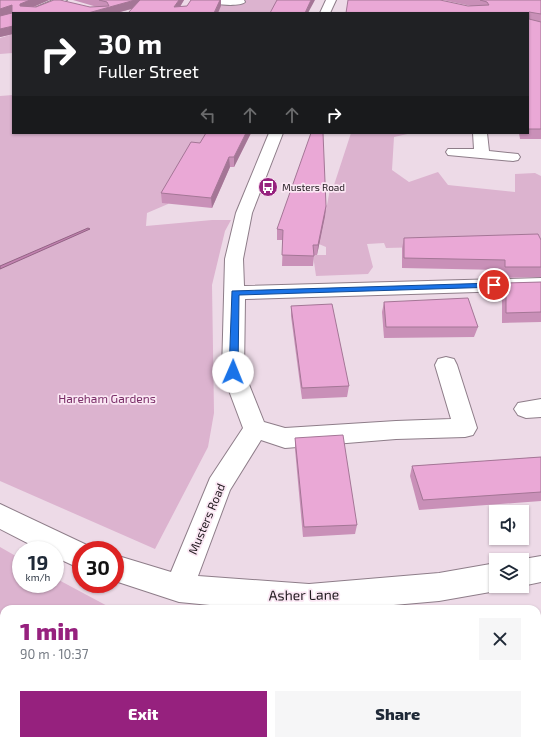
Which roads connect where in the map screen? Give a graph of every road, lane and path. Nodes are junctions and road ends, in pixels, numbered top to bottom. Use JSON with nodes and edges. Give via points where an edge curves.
{"nodes":[{"id":1,"x":210,"y":0,"type":"edge"},
{"id":2,"x":331,"y":0,"type":"edge"},
{"id":3,"x":60,"y":1,"type":"edge"},
{"id":4,"x":240,"y":2,"type":"dead end"},
{"id":5,"x":72,"y":5,"type":"edge"},
{"id":6,"x":31,"y":12,"type":"edge"},
{"id":7,"x":325,"y":12,"type":"edge"},
{"id":8,"x":276,"y":134,"type":"edge"},
{"id":9,"x":480,"y":134,"type":"edge"},
{"id":10,"x":453,"y":152,"type":"dead end"},
{"id":11,"x":482,"y":154,"type":"junction"},
{"id":12,"x":514,"y":156,"type":"dead end"},
{"id":13,"x":541,"y":284,"type":"edge"},
{"id":14,"x":235,"y":292,"type":"junction"},
{"id":15,"x":446,"y":365,"type":"dead end"},
{"id":16,"x":255,"y":429,"type":"junction"},
{"id":17,"x":0,"y":516,"type":"edge"},
{"id":18,"x":72,"y":552,"type":"edge"},
{"id":19,"x":541,"y":569,"type":"edge"},
{"id":20,"x":124,"y":571,"type":"edge"},
{"id":21,"x":529,"y":571,"type":"edge"},
{"id":22,"x":489,"y":578,"type":"edge"},
{"id":23,"x":179,"y":588,"type":"junction"}],
"edges":[{"from":1,"to":4,"type":"street"},
{"from":2,"to":7,"type":"street"},
{"from":3,"to":5,"type":"street"},
{"from":3,"to":6,"type":"street"},
{"from":8,"to":14,"type":"street","via":[[244,213],[234,259]]},
{"from":9,"to":11,"type":"street"},
{"from":10,"to":11,"type":"street"},
{"from":11,"to":12,"type":"street"},
{"from":13,"to":14,"type":"street"},
{"from":14,"to":16,"type":"street","via":[[233,372]]},
{"from":15,"to":16,"type":"street","via":[[466,428],[285,438]]},
{"from":16,"to":23,"type":"street","name":"Musters Road","via":[[220,486]]},
{"from":17,"to":18,"type":"street"},
{"from":19,"to":21,"type":"street"},
{"from":20,"to":23,"type":"street","name":"Asher Lane"},
{"from":22,"to":23,"type":"street","name":"Asher Lane","via":[[439,587],[309,598],[254,596]]}]}
